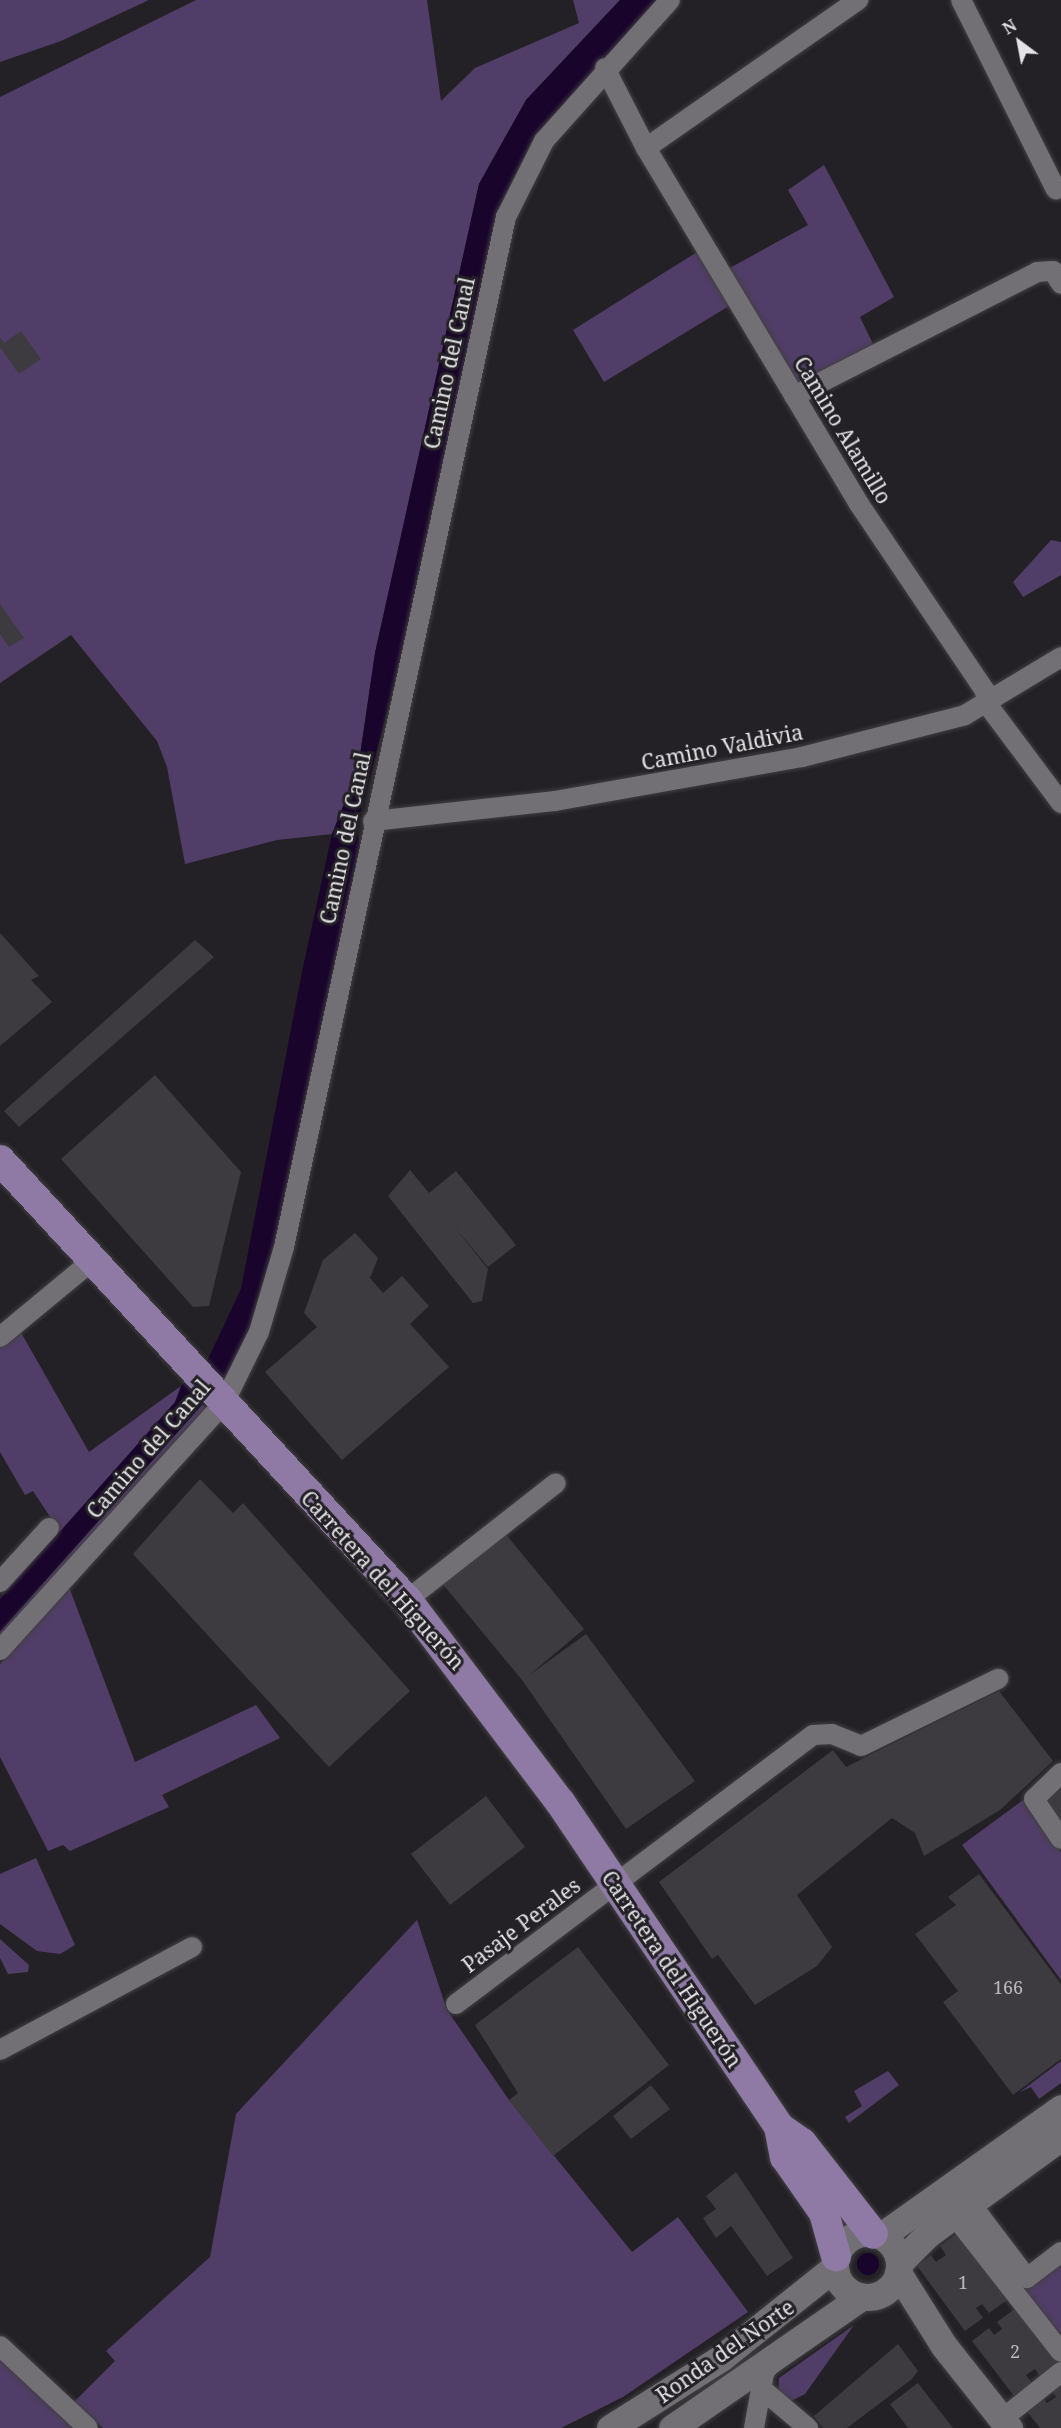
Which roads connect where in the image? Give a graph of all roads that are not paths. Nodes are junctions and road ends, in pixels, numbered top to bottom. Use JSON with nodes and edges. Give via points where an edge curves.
{"nodes":[{"id":1,"x":670,"y":0,"type":"edge"},
{"id":2,"x":858,"y":0,"type":"edge"},
{"id":3,"x":961,"y":0,"type":"edge"},
{"id":4,"x":605,"y":68,"type":"junction"},
{"id":5,"x":646,"y":148,"type":"junction"},
{"id":6,"x":1056,"y":190,"type":"dead end"},
{"id":7,"x":1061,"y":285,"type":"edge"},
{"id":8,"x":794,"y":396,"type":"junction"},
{"id":9,"x":1061,"y":657,"type":"edge"},
{"id":10,"x":987,"y":704,"type":"junction"},
{"id":11,"x":1061,"y":802,"type":"edge"},
{"id":12,"x":373,"y":821,"type":"junction"},
{"id":13,"x":0,"y":1160,"type":"edge"},
{"id":14,"x":93,"y":1260,"type":"junction"},
{"id":15,"x":0,"y":1337,"type":"edge"},
{"id":16,"x":224,"y":1403,"type":"junction"},
{"id":17,"x":556,"y":1483,"type":"dead end"},
{"id":18,"x":49,"y":1528,"type":"dead end"},
{"id":19,"x":0,"y":1580,"type":"edge"},
{"id":20,"x":406,"y":1600,"type":"junction"},
{"id":21,"x":0,"y":1650,"type":"edge"},
{"id":22,"x":998,"y":1679,"type":"dead end"},
{"id":23,"x":1061,"y":1773,"type":"edge"},
{"id":24,"x":1061,"y":1839,"type":"edge"},
{"id":25,"x":615,"y":1884,"type":"junction"},
{"id":26,"x":192,"y":1947,"type":"dead end"},
{"id":27,"x":456,"y":2004,"type":"dead end"},
{"id":28,"x":0,"y":2050,"type":"edge"},
{"id":29,"x":1061,"y":2108,"type":"edge"},
{"id":30,"x":778,"y":2127,"type":"junction"},
{"id":31,"x":1061,"y":2137,"type":"edge"},
{"id":32,"x":877,"y":2235,"type":"junction"},
{"id":33,"x":1061,"y":2252,"type":"edge"},
{"id":34,"x":836,"y":2262,"type":"junction"},
{"id":35,"x":899,"y":2268,"type":"junction"},
{"id":36,"x":869,"y":2297,"type":"junction"},
{"id":37,"x":0,"y":2346,"type":"edge"},
{"id":38,"x":944,"y":2346,"type":"junction"},
{"id":39,"x":1061,"y":2352,"type":"edge"},
{"id":40,"x":777,"y":2354,"type":"junction"},
{"id":41,"x":1061,"y":2372,"type":"edge"},
{"id":42,"x":763,"y":2390,"type":"junction"},
{"id":43,"x":1005,"y":2423,"type":"edge"},
{"id":44,"x":88,"y":2428,"type":"edge"},
{"id":45,"x":610,"y":2428,"type":"edge"},
{"id":46,"x":672,"y":2428,"type":"edge"},
{"id":47,"x":754,"y":2428,"type":"edge"},
{"id":48,"x":808,"y":2428,"type":"edge"}],
"edges":[{"from":1,"to":4,"type":"street","name":"Camino del Canal"},
{"from":2,"to":5,"type":"street"},
{"from":3,"to":6,"type":"street"},
{"from":4,"to":5,"type":"street","name":"Camino Alamillo"},
{"from":4,"to":12,"type":"street","name":"Camino del Canal","via":[[544,141],[506,217]]},
{"from":5,"to":8,"type":"street","name":"Camino Alamillo"},
{"from":7,"to":8,"type":"street","via":[[1053,271],[1037,272]]},
{"from":8,"to":10,"type":"street","name":"Camino Alamillo","via":[[859,504],[985,691]]},
{"from":9,"to":10,"type":"street","name":"Camino Valdivia"},
{"from":10,"to":11,"type":"street","name":"Camino Alamillo"},
{"from":10,"to":12,"type":"street","name":"Camino Valdivia","via":[[965,715],[802,757],[555,801]]},
{"from":12,"to":16,"type":"street","name":"Camino del Canal","via":[[284,1247],[258,1332]]},
{"from":13,"to":14,"type":"main road","name":"Carretera del Higuerón"},
{"from":14,"to":15,"type":"street"},
{"from":14,"to":16,"type":"main road","name":"Carretera del Higuerón"},
{"from":16,"to":20,"type":"main road","name":"Carretera del Higuerón"},
{"from":16,"to":21,"type":"street","name":"Camino del Canal"},
{"from":17,"to":20,"type":"street"},
{"from":18,"to":19,"type":"street"},
{"from":20,"to":25,"type":"main road","name":"Carretera del Higuerón","via":[[466,1673]]},
{"from":22,"to":25,"type":"street","name":"Pasaje Perales","via":[[861,1746],[832,1734],[813,1735]]},
{"from":23,"to":24,"type":"street","via":[[1034,1799]]},
{"from":25,"to":27,"type":"street","name":"Pasaje Perales"},
{"from":25,"to":30,"type":"main road","name":"Carretera del Higuerón"},
{"from":26,"to":28,"type":"street"},
{"from":29,"to":32,"type":"main road"},
{"from":30,"to":32,"type":"main road","via":[[802,2144]]},
{"from":30,"to":34,"type":"main road","via":[[785,2157],[824,2213]]},
{"from":31,"to":35,"type":"main road","via":[[928,2234]]},
{"from":32,"to":34,"type":"main road","via":[[855,2236]]},
{"from":32,"to":35,"type":"main road"},
{"from":33,"to":39,"type":"street","via":[[1027,2278],[980,2216],[964,2228]]},
{"from":34,"to":36,"type":"main road","via":[[843,2287]]},
{"from":34,"to":45,"type":"main road","name":"Ronda del Norte","via":[[721,2358]]},
{"from":35,"to":36,"type":"main road"},
{"from":35,"to":38,"type":"main road"},
{"from":36,"to":38,"type":"main road"},
{"from":36,"to":40,"type":"main road","name":"Ronda del Norte"},
{"from":37,"to":44,"type":"street"},
{"from":38,"to":43,"type":"main road"},
{"from":40,"to":42,"type":"street","via":[[764,2373]]},
{"from":40,"to":46,"type":"main road","name":"Ronda del Norte"},
{"from":41,"to":43,"type":"street"},
{"from":42,"to":47,"type":"street"},
{"from":42,"to":48,"type":"street"}]}
